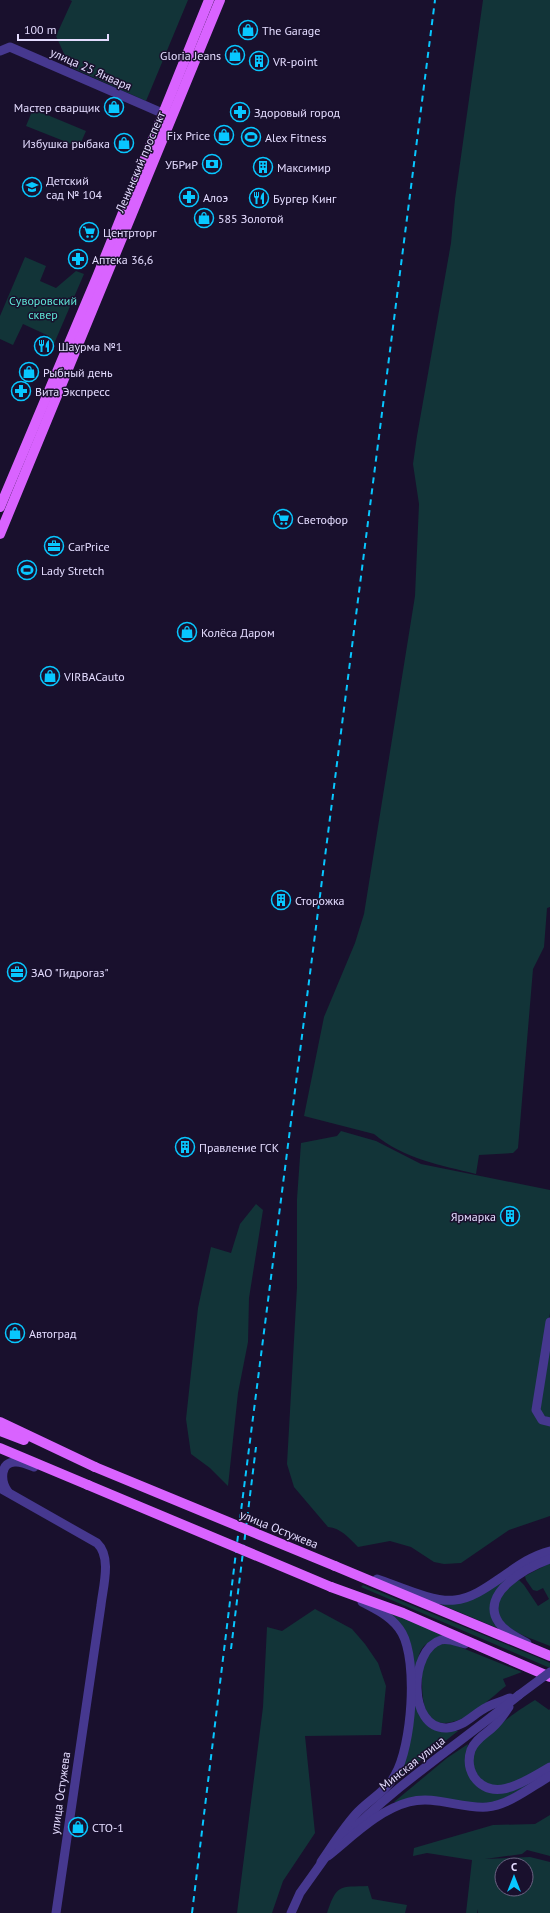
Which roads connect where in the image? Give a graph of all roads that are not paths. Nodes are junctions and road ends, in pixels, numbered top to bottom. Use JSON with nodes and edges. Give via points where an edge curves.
{"nodes":[{"id":1,"x":209,"y":0,"type":"edge"},
{"id":2,"x":220,"y":0,"type":"edge"},
{"id":3,"x":0,"y":51,"type":"edge"},
{"id":4,"x":168,"y":116,"type":"junction"},
{"id":5,"x":0,"y":507,"type":"edge"},
{"id":6,"x":0,"y":534,"type":"edge"},
{"id":7,"x":550,"y":1322,"type":"edge"},
{"id":8,"x":0,"y":1422,"type":"edge"},
{"id":9,"x":550,"y":1422,"type":"edge"},
{"id":10,"x":0,"y":1431,"type":"edge"},
{"id":11,"x":0,"y":1448,"type":"edge"},
{"id":12,"x":0,"y":1454,"type":"edge"},
{"id":13,"x":22,"y":1456,"type":"junction"},
{"id":14,"x":95,"y":1467,"type":"junction"},
{"id":15,"x":88,"y":1485,"type":"junction"},
{"id":16,"x":4,"y":1490,"type":"edge"},
{"id":17,"x":550,"y":1551,"type":"edge"},
{"id":18,"x":550,"y":1559,"type":"edge"},
{"id":19,"x":335,"y":1566,"type":"junction"},
{"id":20,"x":331,"y":1586,"type":"junction"},
{"id":21,"x":547,"y":1655,"type":"edge"},
{"id":22,"x":522,"y":1664,"type":"junction"},
{"id":23,"x":550,"y":1672,"type":"edge"},
{"id":24,"x":550,"y":1677,"type":"edge"},
{"id":25,"x":519,"y":1694,"type":"junction"},
{"id":26,"x":550,"y":1767,"type":"edge"},
{"id":27,"x":550,"y":1776,"type":"edge"},
{"id":28,"x":321,"y":1862,"type":"junction"},
{"id":29,"x":56,"y":1913,"type":"edge"},
{"id":30,"x":291,"y":1913,"type":"edge"}],
"edges":[{"from":1,"to":4,"type":"main road","name":"Ленинский проспект"},
{"from":2,"to":4,"type":"main road","name":"Ленинский проспект"},
{"from":3,"to":4,"type":"street","name":"улица 25 Января","via":[[10,47]]},
{"from":4,"to":5,"type":"main road","name":"Ленинский проспект"},
{"from":4,"to":6,"type":"main road","name":"Ленинский проспект"},
{"from":7,"to":9,"type":"street","via":[[536,1410],[542,1420]]},
{"from":8,"to":14,"type":"main road","name":"улица Остужева"},
{"from":10,"to":14,"type":"main road"},
{"from":11,"to":13,"type":"main road"},
{"from":12,"to":13,"type":"street"},
{"from":13,"to":15,"type":"main road"},
{"from":14,"to":19,"type":"main road","name":"улица Остужева","bridge":true},
{"from":15,"to":16,"type":"street","via":[[23,1463],[12,1462],[4,1467],[1,1474]]},
{"from":15,"to":20,"type":"main road","bridge":true},
{"from":16,"to":29,"type":"street","name":"улица Остужева","via":[[97,1543],[104,1550],[101,1605]]},
{"from":17,"to":19,"type":"street","via":[[526,1561],[471,1595],[454,1600],[432,1598]]},
{"from":18,"to":21,"type":"street","via":[[525,1570],[510,1581],[499,1593],[494,1607],[495,1615],[503,1627]]},
{"from":19,"to":21,"type":"main road","name":"улица Остужева"},
{"from":20,"to":22,"type":"main road","via":[[403,1613]]},
{"from":20,"to":28,"type":"street","via":[[388,1617],[402,1633],[410,1662],[410,1707],[406,1750],[395,1776],[356,1814]]},
{"from":22,"to":24,"type":"main road"},
{"from":22,"to":25,"type":"street","via":[[456,1641],[445,1640],[436,1642],[428,1649],[422,1657],[419,1669],[421,1711],[426,1719],[439,1727],[463,1724],[486,1707]]},
{"from":23,"to":25,"type":"street","name":"Минская улица","bridge":true},
{"from":25,"to":26,"type":"street","via":[[493,1728],[473,1746],[469,1757],[471,1771],[484,1786],[498,1790],[522,1783]]},
{"from":25,"to":28,"type":"street","name":"Минская улица","via":[[376,1807]]},
{"from":27,"to":28,"type":"street","via":[[494,1806],[482,1807],[427,1799],[404,1803],[389,1809]]},
{"from":28,"to":30,"type":"street","name":"Минская улица"}]}
